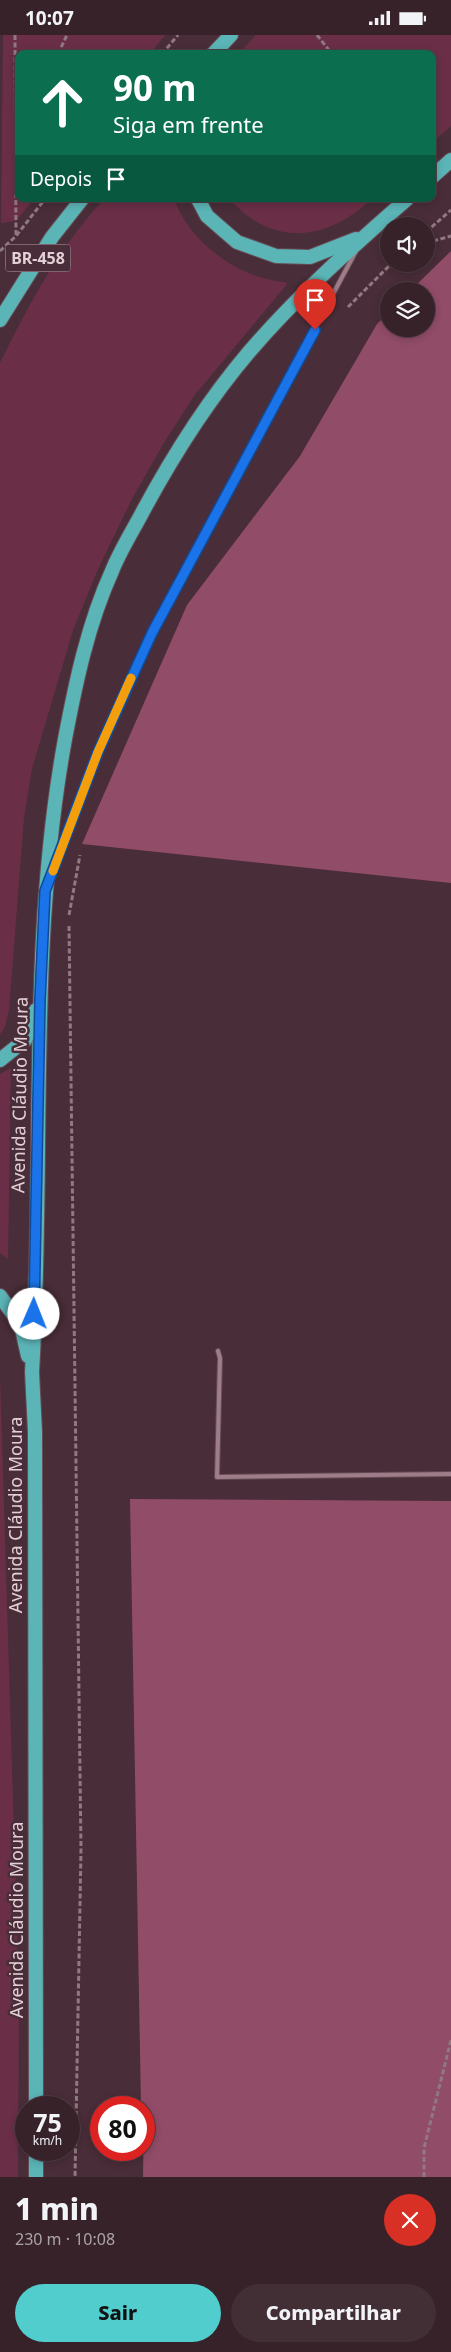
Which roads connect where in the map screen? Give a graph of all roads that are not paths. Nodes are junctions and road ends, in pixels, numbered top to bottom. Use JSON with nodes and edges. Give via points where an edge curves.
{"nodes":[{"id":1,"x":229,"y":37,"type":"edge"},
{"id":2,"x":217,"y":50,"type":"edge"},
{"id":3,"x":221,"y":50,"type":"edge"},
{"id":4,"x":451,"y":160,"type":"edge"},
{"id":5,"x":436,"y":173,"type":"edge"},
{"id":6,"x":80,"y":202,"type":"edge"},
{"id":7,"x":200,"y":202,"type":"edge"},
{"id":8,"x":404,"y":202,"type":"edge"},
{"id":9,"x":364,"y":237,"type":"junction"},
{"id":10,"x":0,"y":320,"type":"edge"},
{"id":11,"x":45,"y":891,"type":"junction"},
{"id":12,"x":40,"y":999,"type":"junction"},
{"id":13,"x":0,"y":1060,"type":"edge"},
{"id":14,"x":0,"y":1297,"type":"edge"},
{"id":15,"x":218,"y":1351,"type":"dead end"},
{"id":16,"x":32,"y":1372,"type":"junction"},
{"id":17,"x":451,"y":1474,"type":"edge"},
{"id":18,"x":36,"y":2096,"type":"edge"},
{"id":19,"x":36,"y":2161,"type":"edge"},
{"id":20,"x":36,"y":2177,"type":"edge"}],
"edges":[{"from":1,"to":2,"type":"highway"},
{"from":1,"to":3,"type":"highway"},
{"from":4,"to":5,"type":"highway"},
{"from":6,"to":10,"type":"highway","number":"BR-458","via":[[52,237]]},
{"from":7,"to":9,"type":"highway","via":[[207,216],[237,242],[276,256],[310,257]]},
{"from":8,"to":9,"type":"highway","name":"Avenida Cláudio Moura"},
{"from":9,"to":11,"type":"lane","via":[[152,633],[98,752]]},
{"from":9,"to":11,"type":"highway","name":"Avenida Cláudio Moura","via":[[309,288],[248,353],[176,453],[112,569],[88,633],[73,695],[56,789]]},
{"from":11,"to":12,"type":"highway","name":"Avenida Cláudio Moura"},
{"from":12,"to":13,"type":"highway","via":[[25,1040]]},
{"from":12,"to":16,"type":"highway","name":"Avenida Cláudio Moura"},
{"from":14,"to":16,"type":"highway","via":[[21,1325]]},
{"from":15,"to":17,"type":"lane","via":[[217,1477]]},
{"from":16,"to":18,"type":"highway","name":"Avenida Cláudio Moura","via":[[35,1432]]},
{"from":19,"to":20,"type":"highway"}]}
